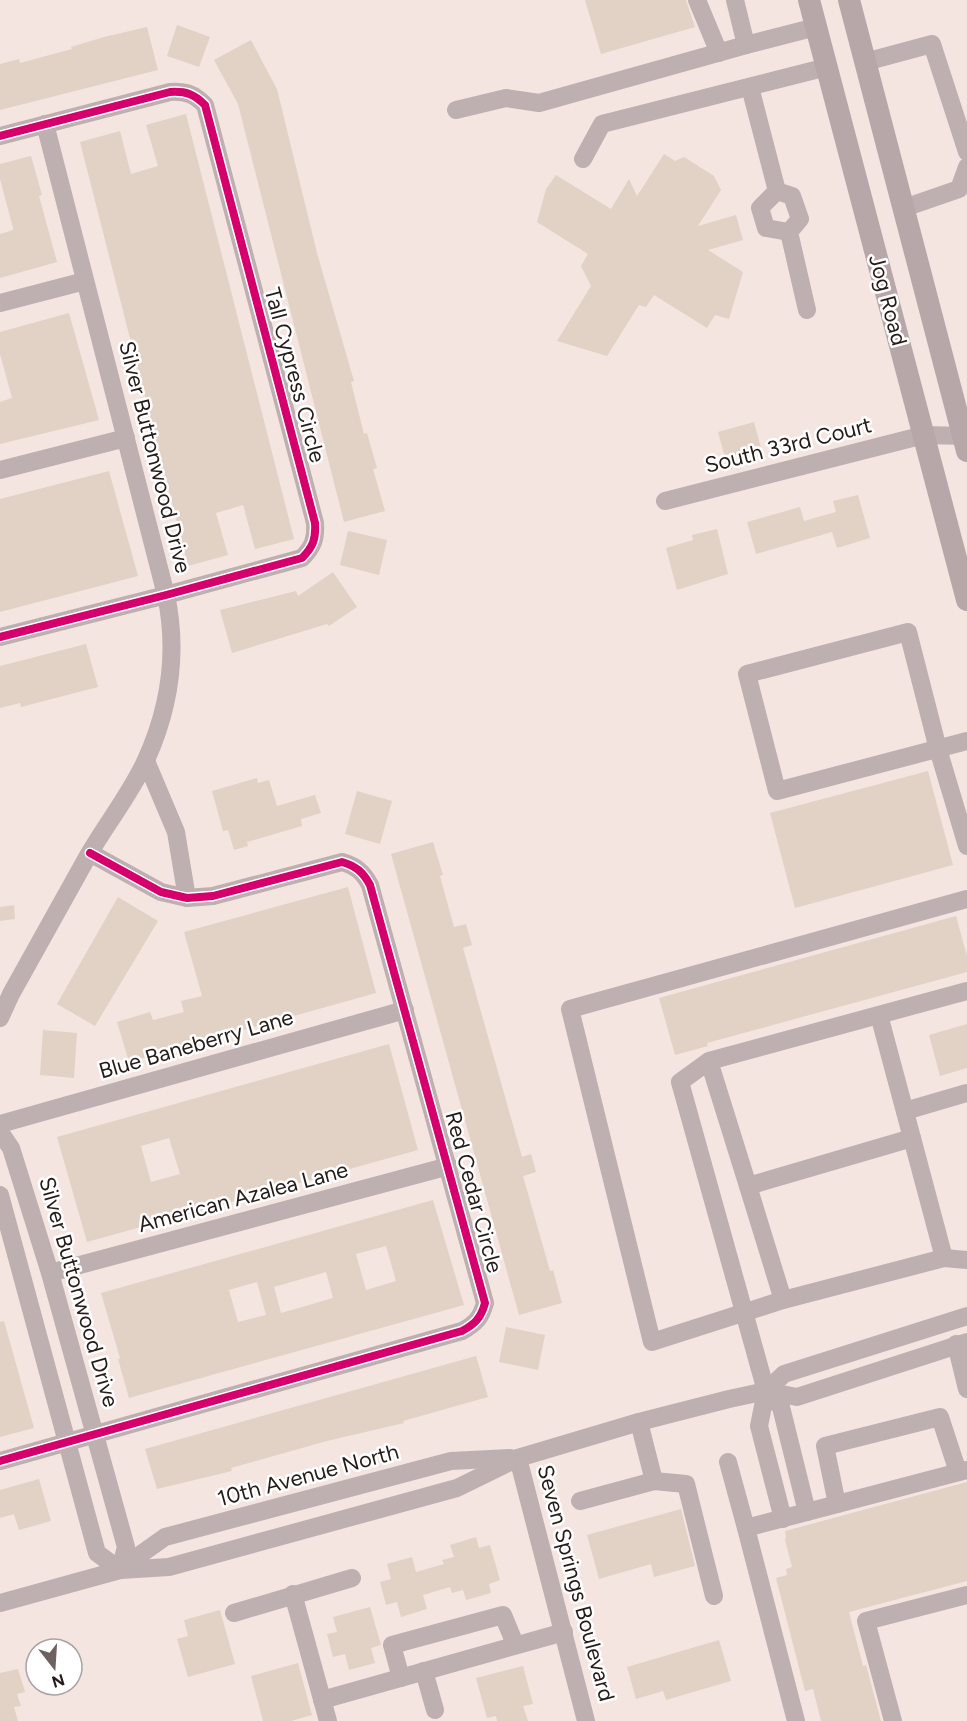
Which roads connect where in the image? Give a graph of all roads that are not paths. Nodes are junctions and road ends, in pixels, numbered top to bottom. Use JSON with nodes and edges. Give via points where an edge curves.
{"nodes":[{"id":1,"x":697,"y":0,"type":"edge"},
{"id":2,"x":735,"y":0,"type":"edge"},
{"id":3,"x":809,"y":0,"type":"edge"},
{"id":4,"x":849,"y":0,"type":"edge"},
{"id":5,"x":816,"y":27,"type":"junction"},
{"id":6,"x":746,"y":45,"type":"junction"},
{"id":7,"x":719,"y":53,"type":"junction"},
{"id":8,"x":866,"y":62,"type":"junction"},
{"id":9,"x":827,"y":67,"type":"junction"},
{"id":10,"x":750,"y":87,"type":"junction"},
{"id":11,"x":456,"y":110,"type":"dead end"},
{"id":12,"x":45,"y":124,"type":"junction"},
{"id":13,"x":0,"y":136,"type":"edge"},
{"id":14,"x":967,"y":152,"type":"edge"},
{"id":15,"x":583,"y":159,"type":"dead end"},
{"id":16,"x":967,"y":167,"type":"edge"},
{"id":17,"x":777,"y":191,"type":"junction"},
{"id":18,"x":904,"y":208,"type":"junction"},
{"id":19,"x":789,"y":232,"type":"junction"},
{"id":20,"x":85,"y":281,"type":"junction"},
{"id":21,"x":0,"y":303,"type":"edge"},
{"id":22,"x":807,"y":310,"type":"dead end"},
{"id":23,"x":924,"y":435,"type":"junction"},
{"id":24,"x":966,"y":437,"type":"edge"},
{"id":25,"x":126,"y":438,"type":"junction"},
{"id":26,"x":0,"y":470,"type":"edge"},
{"id":27,"x":664,"y":501,"type":"dead end"},
{"id":28,"x":166,"y":595,"type":"junction"},
{"id":29,"x":967,"y":600,"type":"edge"},
{"id":30,"x":0,"y":637,"type":"edge"},
{"id":31,"x":967,"y":741,"type":"edge"},
{"id":32,"x":938,"y":748,"type":"junction"},
{"id":33,"x":146,"y":761,"type":"junction"},
{"id":34,"x":967,"y":846,"type":"edge"},
{"id":35,"x":90,"y":853,"type":"junction"},
{"id":36,"x":187,"y":898,"type":"junction"},
{"id":37,"x":967,"y":899,"type":"edge"},
{"id":38,"x":5,"y":991,"type":"edge"},
{"id":39,"x":967,"y":991,"type":"edge"},
{"id":40,"x":405,"y":1010,"type":"junction"},
{"id":41,"x":879,"y":1015,"type":"junction"},
{"id":42,"x":0,"y":1018,"type":"edge"},
{"id":43,"x":709,"y":1061,"type":"junction"},
{"id":44,"x":967,"y":1093,"type":"edge"},
{"id":45,"x":905,"y":1111,"type":"junction"},
{"id":46,"x":0,"y":1124,"type":"edge"},
{"id":47,"x":0,"y":1132,"type":"edge"},
{"id":48,"x":912,"y":1138,"type":"junction"},
{"id":49,"x":449,"y":1166,"type":"junction"},
{"id":50,"x":748,"y":1186,"type":"junction"},
{"id":51,"x":0,"y":1195,"type":"edge"},
{"id":52,"x":944,"y":1258,"type":"junction"},
{"id":53,"x":967,"y":1260,"type":"edge"},
{"id":54,"x":51,"y":1273,"type":"junction"},
{"id":55,"x":783,"y":1300,"type":"junction"},
{"id":56,"x":745,"y":1312,"type":"junction"},
{"id":57,"x":967,"y":1316,"type":"edge"},
{"id":58,"x":961,"y":1343,"type":"edge"},
{"id":59,"x":967,"y":1389,"type":"edge"},
{"id":60,"x":766,"y":1391,"type":"junction"},
{"id":61,"x":639,"y":1422,"type":"junction"},
{"id":62,"x":95,"y":1435,"type":"junction"},
{"id":63,"x":68,"y":1443,"type":"junction"},
{"id":64,"x":518,"y":1458,"type":"junction"},
{"id":65,"x":0,"y":1461,"type":"edge"},
{"id":66,"x":728,"y":1462,"type":"dead end"},
{"id":67,"x":963,"y":1471,"type":"edge"},
{"id":68,"x":654,"y":1481,"type":"junction"},
{"id":69,"x":580,"y":1501,"type":"dead end"},
{"id":70,"x":837,"y":1504,"type":"junction"},
{"id":71,"x":807,"y":1512,"type":"junction"},
{"id":72,"x":783,"y":1519,"type":"junction"},
{"id":73,"x":746,"y":1528,"type":"junction"},
{"id":74,"x":120,"y":1569,"type":"junction"},
{"id":75,"x":352,"y":1578,"type":"dead end"},
{"id":76,"x":293,"y":1594,"type":"junction"},
{"id":77,"x":967,"y":1595,"type":"edge"},
{"id":78,"x":714,"y":1596,"type":"dead end"},
{"id":79,"x":0,"y":1603,"type":"edge"},
{"id":80,"x":234,"y":1613,"type":"dead end"},
{"id":81,"x":564,"y":1632,"type":"junction"},
{"id":82,"x":515,"y":1644,"type":"junction"},
{"id":83,"x":424,"y":1671,"type":"junction"},
{"id":84,"x":401,"y":1678,"type":"junction"},
{"id":85,"x":322,"y":1700,"type":"junction"},
{"id":86,"x":435,"y":1710,"type":"dead end"},
{"id":87,"x":328,"y":1721,"type":"edge"},
{"id":88,"x":586,"y":1721,"type":"edge"},
{"id":89,"x":796,"y":1721,"type":"edge"},
{"id":90,"x":893,"y":1721,"type":"edge"}],
"edges":[{"from":1,"to":7,"type":"street"},
{"from":2,"to":6,"type":"street"},
{"from":3,"to":5,"type":"main road","name":"Jog Road"},
{"from":4,"to":8,"type":"main road","name":"Jog Road"},
{"from":5,"to":6,"type":"street"},
{"from":5,"to":9,"type":"main road","name":"Jog Road"},
{"from":6,"to":7,"type":"street"},
{"from":7,"to":11,"type":"street","via":[[539,103],[506,98]]},
{"from":8,"to":14,"type":"street","via":[[932,44]]},
{"from":8,"to":18,"type":"main road","name":"Jog Road"},
{"from":9,"to":10,"type":"street"},
{"from":9,"to":23,"type":"main road","name":"Jog Road"},
{"from":10,"to":15,"type":"street","via":[[602,124]]},
{"from":10,"to":17,"type":"street"},
{"from":12,"to":13,"type":"street","name":"Tall Cypress Circle"},
{"from":12,"to":20,"type":"street","name":"Silver Buttonwood Drive"},
{"from":12,"to":28,"type":"street","name":"Tall Cypress Circle","via":[[170,92],[196,95],[205,105],[315,523],[316,536],[302,558]]},
{"from":16,"to":18,"type":"street","via":[[959,189]]},
{"from":17,"to":19,"type":"street","via":[[792,196],[800,219]]},
{"from":17,"to":19,"type":"street","via":[[760,207],[766,228]]},
{"from":18,"to":24,"type":"main road","name":"Jog Road"},
{"from":19,"to":22,"type":"street"},
{"from":20,"to":21,"type":"street"},
{"from":20,"to":25,"type":"street","name":"Silver Buttonwood Drive"},
{"from":23,"to":24,"type":"street","name":"South 33rd Court"},
{"from":23,"to":27,"type":"street","name":"South 33rd Court"},
{"from":23,"to":29,"type":"main road","name":"Jog Road"},
{"from":25,"to":26,"type":"street"},
{"from":25,"to":28,"type":"street","name":"Silver Buttonwood Drive"},
{"from":28,"to":30,"type":"street","name":"Tall Cypress Circle"},
{"from":28,"to":33,"type":"street","name":"Silver Buttonwood Drive","via":[[173,640],[172,670],[163,714]]},
{"from":31,"to":32,"type":"street"},
{"from":32,"to":32,"type":"street","via":[[777,791],[747,674],[908,632]]},
{"from":32,"to":34,"type":"street"},
{"from":33,"to":35,"type":"street","name":"Silver Buttonwood Drive"},
{"from":33,"to":36,"type":"street","via":[[176,832]]},
{"from":35,"to":36,"type":"street","name":"Red Cedar Circle","via":[[161,892]]},
{"from":35,"to":38,"type":"street","name":"Silver Buttonwood Drive"},
{"from":36,"to":40,"type":"street","name":"Red Cedar Circle","via":[[213,896],[342,862],[354,866],[370,885]]},
{"from":37,"to":56,"type":"street","via":[[570,1009],[652,1342]]},
{"from":38,"to":42,"type":"street","name":"Silver Buttonwood Drive"},
{"from":39,"to":41,"type":"street"},
{"from":40,"to":46,"type":"street","name":"Blue Baneberry Lane"},
{"from":40,"to":49,"type":"street","name":"Red Cedar Circle"},
{"from":41,"to":43,"type":"street"},
{"from":41,"to":45,"type":"street"},
{"from":43,"to":50,"type":"street"},
{"from":43,"to":56,"type":"street","via":[[680,1082]]},
{"from":44,"to":45,"type":"street"},
{"from":45,"to":48,"type":"street"},
{"from":47,"to":54,"type":"street","name":"Silver Buttonwood Drive","via":[[11,1148]]},
{"from":48,"to":50,"type":"street"},
{"from":48,"to":52,"type":"street"},
{"from":49,"to":54,"type":"street","name":"American Azalea Lane"},
{"from":49,"to":62,"type":"street","name":"Red Cedar Circle","via":[[485,1303],[473,1325]]},
{"from":50,"to":55,"type":"street"},
{"from":51,"to":63,"type":"street"},
{"from":52,"to":53,"type":"street"},
{"from":52,"to":55,"type":"street"},
{"from":54,"to":62,"type":"street","name":"Silver Buttonwood Drive"},
{"from":55,"to":56,"type":"street"},
{"from":56,"to":60,"type":"street"},
{"from":57,"to":60,"type":"street","name":"10th Avenue North","via":[[784,1374]]},
{"from":58,"to":59,"type":"street"},
{"from":58,"to":60,"type":"street","name":"10th Avenue North","via":[[797,1397]]},
{"from":60,"to":61,"type":"street","name":"10th Avenue North"},
{"from":60,"to":71,"type":"street","via":[[781,1407]]},
{"from":60,"to":72,"type":"street","via":[[759,1426]]},
{"from":61,"to":64,"type":"street","name":"10th Avenue North"},
{"from":61,"to":68,"type":"street"},
{"from":62,"to":63,"type":"street","name":"Red Cedar Circle"},
{"from":62,"to":74,"type":"street","name":"Silver Buttonwood Drive","via":[[126,1547]]},
{"from":63,"to":65,"type":"street","name":"Red Cedar Circle"},
{"from":63,"to":74,"type":"street","via":[[98,1553]]},
{"from":64,"to":74,"type":"street","name":"10th Avenue North","via":[[457,1488],[169,1567]]},
{"from":64,"to":74,"type":"street","name":"10th Avenue North","via":[[451,1461],[165,1537]]},
{"from":64,"to":81,"type":"street","name":"Seven Springs Boulevard"},
{"from":66,"to":73,"type":"street"},
{"from":67,"to":70,"type":"street"},
{"from":67,"to":70,"type":"street","via":[[940,1417],[836,1443],[825,1446]]},
{"from":68,"to":69,"type":"street"},
{"from":68,"to":78,"type":"street","via":[[686,1484]]},
{"from":70,"to":71,"type":"street"},
{"from":71,"to":72,"type":"street"},
{"from":72,"to":73,"type":"street"},
{"from":73,"to":89,"type":"street"},
{"from":74,"to":79,"type":"street","name":"10th Avenue North"},
{"from":75,"to":76,"type":"street"},
{"from":76,"to":80,"type":"street"},
{"from":76,"to":85,"type":"street"},
{"from":77,"to":90,"type":"street","via":[[867,1621]]},
{"from":81,"to":82,"type":"street"},
{"from":81,"to":88,"type":"street","name":"Seven Springs Boulevard"},
{"from":82,"to":83,"type":"street"},
{"from":82,"to":84,"type":"street","via":[[503,1615],[392,1645]]},
{"from":83,"to":84,"type":"street"},
{"from":83,"to":86,"type":"street"},
{"from":84,"to":85,"type":"street"},
{"from":85,"to":87,"type":"street"}]}
